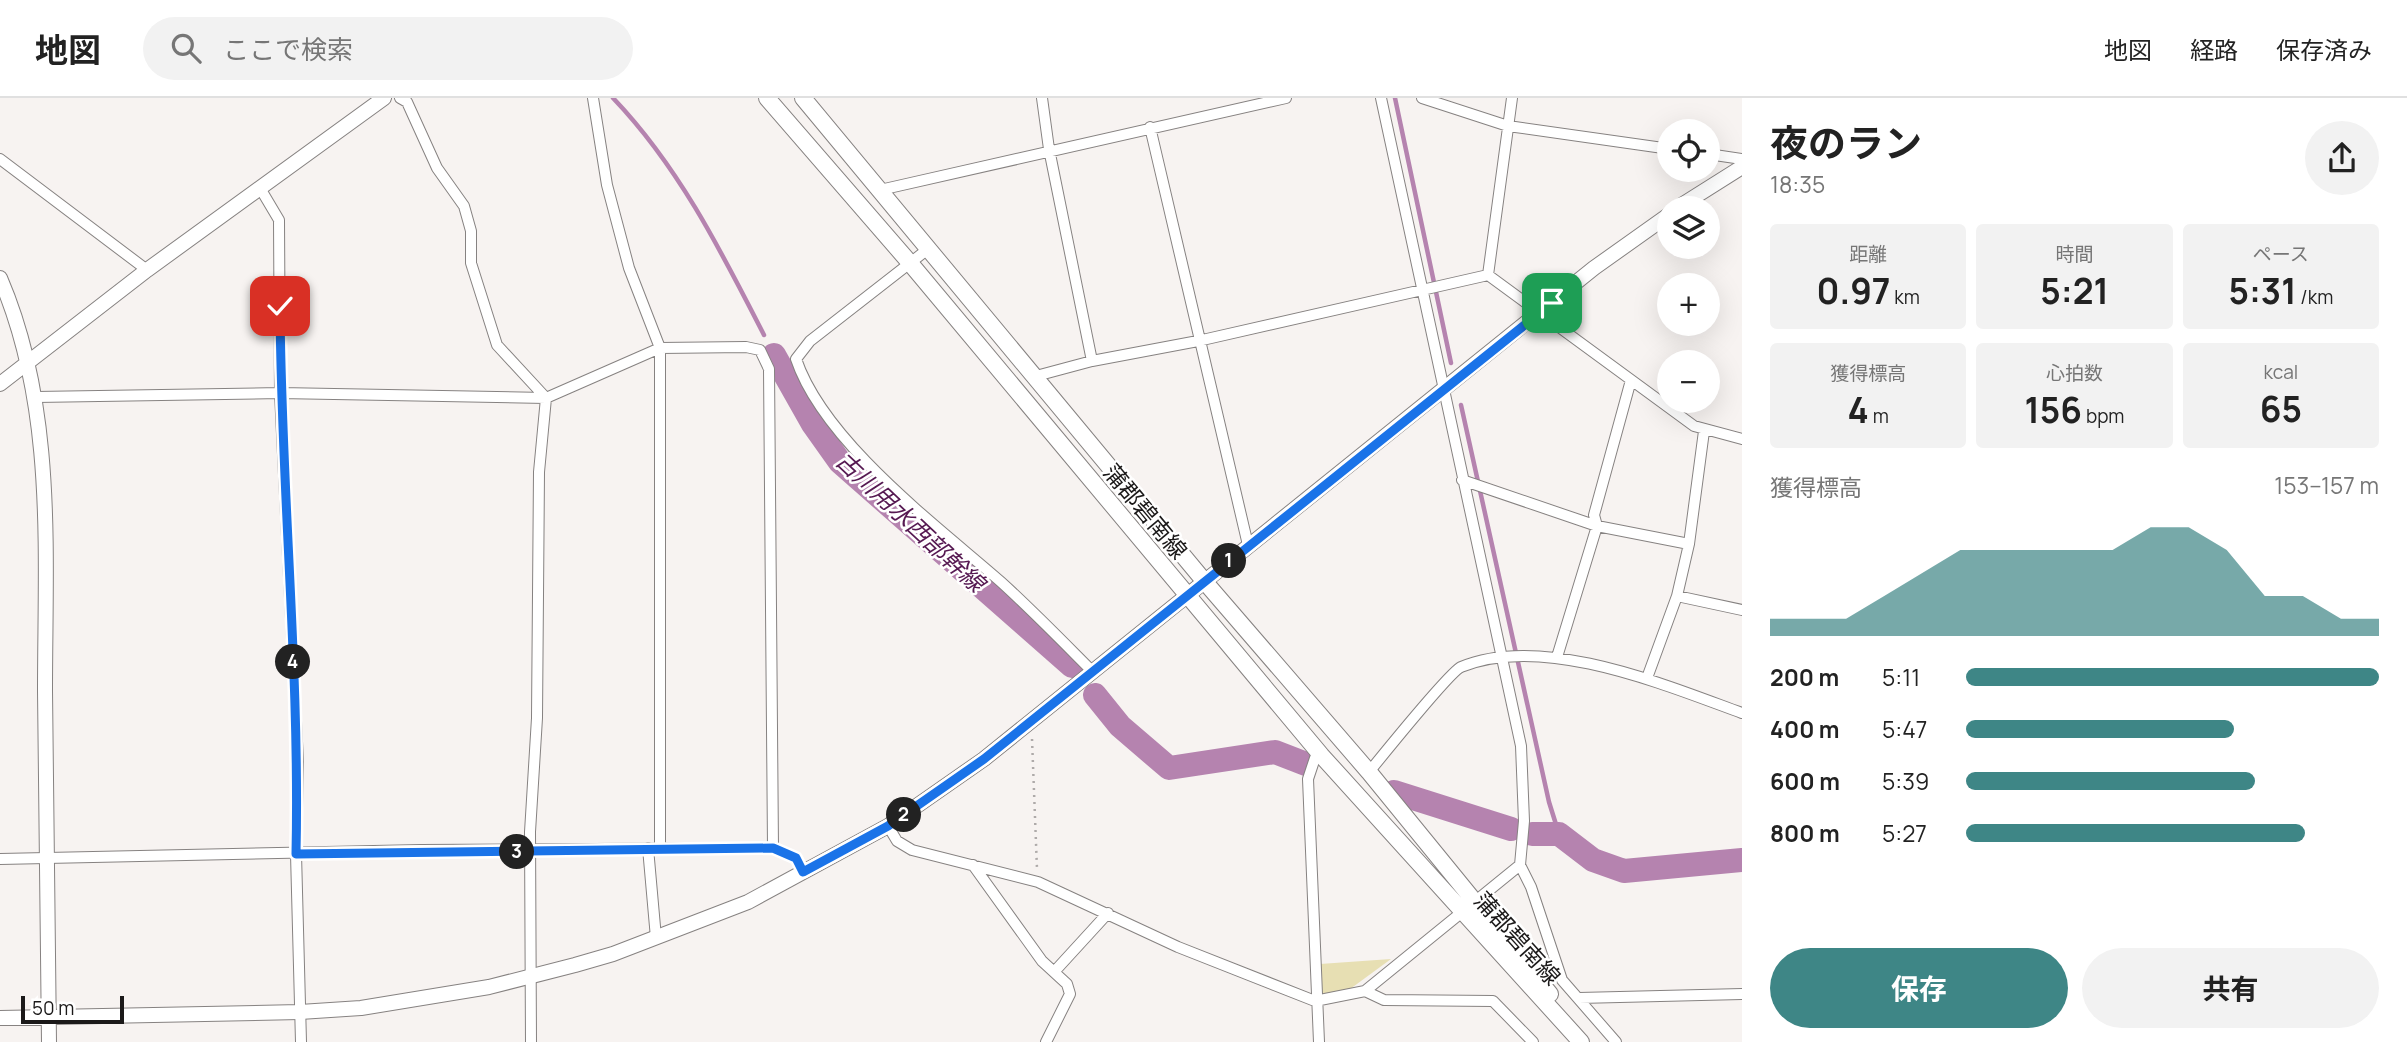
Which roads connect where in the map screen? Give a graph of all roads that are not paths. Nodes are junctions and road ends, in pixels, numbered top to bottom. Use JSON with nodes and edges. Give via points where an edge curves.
{"nodes":[{"id":1,"x":384,"y":98,"type":"edge"},
{"id":2,"x":400,"y":98,"type":"edge"},
{"id":3,"x":593,"y":98,"type":"edge"},
{"id":4,"x":767,"y":98,"type":"edge"},
{"id":5,"x":803,"y":98,"type":"edge"},
{"id":6,"x":1042,"y":98,"type":"edge"},
{"id":7,"x":1286,"y":98,"type":"edge"},
{"id":8,"x":1381,"y":98,"type":"edge"},
{"id":9,"x":1422,"y":98,"type":"edge"},
{"id":10,"x":1512,"y":98,"type":"edge"},
{"id":11,"x":1508,"y":126,"type":"junction"},
{"id":12,"x":1150,"y":127,"type":"junction"},
{"id":13,"x":1657,"y":147,"type":"edge"},
{"id":14,"x":1049,"y":149,"type":"junction"},
{"id":15,"x":1720,"y":156,"type":"edge"},
{"id":16,"x":0,"y":159,"type":"edge"},
{"id":17,"x":1742,"y":159,"type":"edge"},
{"id":18,"x":1742,"y":167,"type":"edge"},
{"id":19,"x":260,"y":188,"type":"junction"},
{"id":20,"x":880,"y":190,"type":"junction"},
{"id":21,"x":1696,"y":196,"type":"edge"},
{"id":22,"x":1657,"y":223,"type":"edge"},
{"id":23,"x":928,"y":249,"type":"junction"},
{"id":24,"x":910,"y":262,"type":"junction"},
{"id":25,"x":148,"y":270,"type":"junction"},
{"id":26,"x":1488,"y":275,"type":"junction"},
{"id":27,"x":0,"y":278,"type":"edge"},
{"id":28,"x":1430,"y":289,"type":"junction"},
{"id":29,"x":1539,"y":313,"type":"junction"},
{"id":30,"x":1198,"y":341,"type":"junction"},
{"id":31,"x":660,"y":348,"type":"junction"},
{"id":32,"x":1093,"y":361,"type":"junction"},
{"id":33,"x":29,"y":362,"type":"junction"},
{"id":34,"x":1036,"y":376,"type":"junction"},
{"id":35,"x":1631,"y":380,"type":"junction"},
{"id":36,"x":0,"y":384,"type":"edge"},
{"id":37,"x":1443,"y":391,"type":"junction"},
{"id":38,"x":280,"y":393,"type":"junction"},
{"id":39,"x":36,"y":397,"type":"junction"},
{"id":40,"x":545,"y":398,"type":"junction"},
{"id":41,"x":1704,"y":431,"type":"junction"},
{"id":42,"x":1742,"y":439,"type":"edge"},
{"id":43,"x":1465,"y":482,"type":"junction"},
{"id":44,"x":1597,"y":526,"type":"junction"},
{"id":45,"x":1689,"y":544,"type":"junction"},
{"id":46,"x":1248,"y":545,"type":"junction"},
{"id":47,"x":1205,"y":582,"type":"junction"},
{"id":48,"x":1677,"y":596,"type":"junction"},
{"id":49,"x":1187,"y":597,"type":"junction"},
{"id":50,"x":1742,"y":610,"type":"edge"},
{"id":51,"x":1558,"y":657,"type":"junction"},
{"id":52,"x":1505,"y":659,"type":"junction"},
{"id":53,"x":1093,"y":672,"type":"junction"},
{"id":54,"x":1647,"y":678,"type":"junction"},
{"id":55,"x":1742,"y":713,"type":"edge"},
{"id":56,"x":1321,"y":755,"type":"junction"},
{"id":57,"x":1369,"y":772,"type":"junction"},
{"id":58,"x":888,"y":826,"type":"junction"},
{"id":59,"x":654,"y":848,"type":"junction"},
{"id":60,"x":773,"y":848,"type":"junction"},
{"id":61,"x":531,"y":852,"type":"junction"},
{"id":62,"x":296,"y":854,"type":"junction"},
{"id":63,"x":0,"y":859,"type":"edge"},
{"id":64,"x":46,"y":859,"type":"junction"},
{"id":65,"x":973,"y":865,"type":"junction"},
{"id":66,"x":1520,"y":865,"type":"junction"},
{"id":67,"x":803,"y":872,"type":"junction"},
{"id":68,"x":1469,"y":907,"type":"junction"},
{"id":69,"x":1108,"y":913,"type":"junction"},
{"id":70,"x":656,"y":938,"type":"junction"},
{"id":71,"x":1054,"y":972,"type":"junction"},
{"id":72,"x":532,"y":976,"type":"junction"},
{"id":73,"x":1365,"y":991,"type":"junction"},
{"id":74,"x":1742,"y":994,"type":"edge"},
{"id":75,"x":1579,"y":998,"type":"junction"},
{"id":76,"x":1315,"y":1001,"type":"junction"},
{"id":77,"x":300,"y":1012,"type":"junction"},
{"id":78,"x":49,"y":1017,"type":"junction"},
{"id":79,"x":0,"y":1018,"type":"edge"},
{"id":80,"x":49,"y":1042,"type":"edge"},
{"id":81,"x":301,"y":1042,"type":"edge"},
{"id":82,"x":531,"y":1042,"type":"edge"},
{"id":83,"x":1046,"y":1042,"type":"edge"},
{"id":84,"x":1319,"y":1042,"type":"edge"},
{"id":85,"x":1533,"y":1042,"type":"edge"},
{"id":86,"x":1581,"y":1042,"type":"edge"},
{"id":87,"x":1590,"y":1042,"type":"edge"},
{"id":88,"x":1616,"y":1042,"type":"edge"}],
"edges":[{"from":1,"to":19,"type":"street"},
{"from":2,"to":40,"type":"street","via":[[407,102],[437,168],[464,206],[471,231],[471,263],[497,345]]},
{"from":3,"to":31,"type":"street","via":[[607,185],[629,268]]},
{"from":4,"to":24,"type":"main road","name":"蒲郡碧南線"},
{"from":5,"to":20,"type":"main road","name":"蒲郡碧南線"},
{"from":6,"to":14,"type":"street"},
{"from":7,"to":12,"type":"street"},
{"from":8,"to":28,"type":"street"},
{"from":9,"to":11,"type":"street"},
{"from":10,"to":11,"type":"street"},
{"from":11,"to":13,"type":"street"},
{"from":11,"to":26,"type":"street"},
{"from":12,"to":14,"type":"street"},
{"from":12,"to":30,"type":"street"},
{"from":14,"to":20,"type":"street"},
{"from":14,"to":32,"type":"street"},
{"from":15,"to":17,"type":"street"},
{"from":16,"to":25,"type":"street"},
{"from":18,"to":21,"type":"street"},
{"from":19,"to":25,"type":"street"},
{"from":19,"to":38,"type":"street","via":[[279,220]]},
{"from":20,"to":23,"type":"main road","name":"蒲郡碧南線"},
{"from":22,"to":29,"type":"street"},
{"from":23,"to":24,"type":"street"},
{"from":23,"to":34,"type":"main road","name":"蒲郡碧南線"},
{"from":24,"to":49,"type":"main road","name":"蒲郡碧南線"},
{"from":24,"to":53,"type":"street","via":[[810,341],[796,359],[803,381],[865,462],[1020,599]]},
{"from":25,"to":33,"type":"street"},
{"from":26,"to":28,"type":"street"},
{"from":26,"to":29,"type":"street"},
{"from":27,"to":33,"type":"street"},
{"from":28,"to":30,"type":"street"},
{"from":28,"to":37,"type":"street"},
{"from":29,"to":35,"type":"street"},
{"from":29,"to":37,"type":"street"},
{"from":30,"to":32,"type":"street"},
{"from":30,"to":46,"type":"street"},
{"from":31,"to":40,"type":"street"},
{"from":31,"to":59,"type":"street"},
{"from":31,"to":60,"type":"street","via":[[746,347],[760,350],[769,369]]},
{"from":32,"to":34,"type":"street"},
{"from":33,"to":36,"type":"street"},
{"from":33,"to":39,"type":"street"},
{"from":34,"to":47,"type":"main road","name":"蒲郡碧南線"},
{"from":35,"to":41,"type":"street"},
{"from":35,"to":44,"type":"street","via":[[1594,515]]},
{"from":37,"to":43,"type":"street"},
{"from":37,"to":46,"type":"street"},
{"from":38,"to":39,"type":"street"},
{"from":38,"to":40,"type":"street"},
{"from":38,"to":62,"type":"street","via":[[298,762]]},
{"from":39,"to":64,"type":"street","via":[[45,505]]},
{"from":40,"to":61,"type":"street","via":[[539,472]]},
{"from":41,"to":42,"type":"street"},
{"from":41,"to":45,"type":"street"},
{"from":43,"to":44,"type":"street"},
{"from":43,"to":52,"type":"street"},
{"from":44,"to":45,"type":"street"},
{"from":44,"to":51,"type":"street"},
{"from":45,"to":48,"type":"street"},
{"from":46,"to":47,"type":"street"},
{"from":47,"to":49,"type":"street"},
{"from":47,"to":57,"type":"main road","name":"蒲郡碧南線"},
{"from":48,"to":50,"type":"street"},
{"from":48,"to":54,"type":"street"},
{"from":49,"to":53,"type":"street"},
{"from":49,"to":56,"type":"main road","name":"蒲郡碧南線"},
{"from":51,"to":52,"type":"street"},
{"from":51,"to":54,"type":"street"},
{"from":52,"to":57,"type":"street","via":[[1459,667]]},
{"from":52,"to":66,"type":"street","via":[[1521,746],[1524,821]]},
{"from":53,"to":58,"type":"street"},
{"from":54,"to":55,"type":"street"},
{"from":56,"to":68,"type":"main road","name":"蒲郡碧南線"},
{"from":56,"to":76,"type":"street","via":[[1315,758],[1308,779]]},
{"from":57,"to":68,"type":"main road","name":"蒲郡碧南線"},
{"from":58,"to":65,"type":"street","via":[[897,841],[912,850]]},
{"from":58,"to":67,"type":"street"},
{"from":59,"to":60,"type":"street"},
{"from":59,"to":61,"type":"street"},
{"from":59,"to":70,"type":"street"},
{"from":60,"to":67,"type":"street","via":[[796,858]]},
{"from":61,"to":62,"type":"street"},
{"from":61,"to":72,"type":"street"},
{"from":62,"to":64,"type":"street"},
{"from":62,"to":77,"type":"street"},
{"from":63,"to":64,"type":"street"},
{"from":64,"to":78,"type":"street"},
{"from":65,"to":69,"type":"street","via":[[1038,882]]},
{"from":65,"to":71,"type":"street"},
{"from":66,"to":68,"type":"street"},
{"from":66,"to":75,"type":"street","via":[[1562,980]]},
{"from":67,"to":70,"type":"street","via":[[748,902]]},
{"from":68,"to":73,"type":"street"},
{"from":68,"to":86,"type":"main road","name":"蒲郡碧南線"},
{"from":68,"to":87,"type":"main road","name":"蒲郡碧南線"},
{"from":69,"to":71,"type":"street"},
{"from":69,"to":76,"type":"street","via":[[1178,947]]},
{"from":70,"to":72,"type":"street"},
{"from":71,"to":83,"type":"street","via":[[1068,984],[1070,994]]},
{"from":72,"to":77,"type":"street","via":[[412,1001]]},
{"from":72,"to":82,"type":"street"},
{"from":73,"to":76,"type":"street"},
{"from":73,"to":85,"type":"street","via":[[1384,1000],[1493,1002]]},
{"from":74,"to":75,"type":"street"},
{"from":75,"to":88,"type":"street"},
{"from":76,"to":84,"type":"street"},
{"from":77,"to":78,"type":"street"},
{"from":77,"to":81,"type":"street"},
{"from":78,"to":79,"type":"street"},
{"from":78,"to":80,"type":"street"}]}
